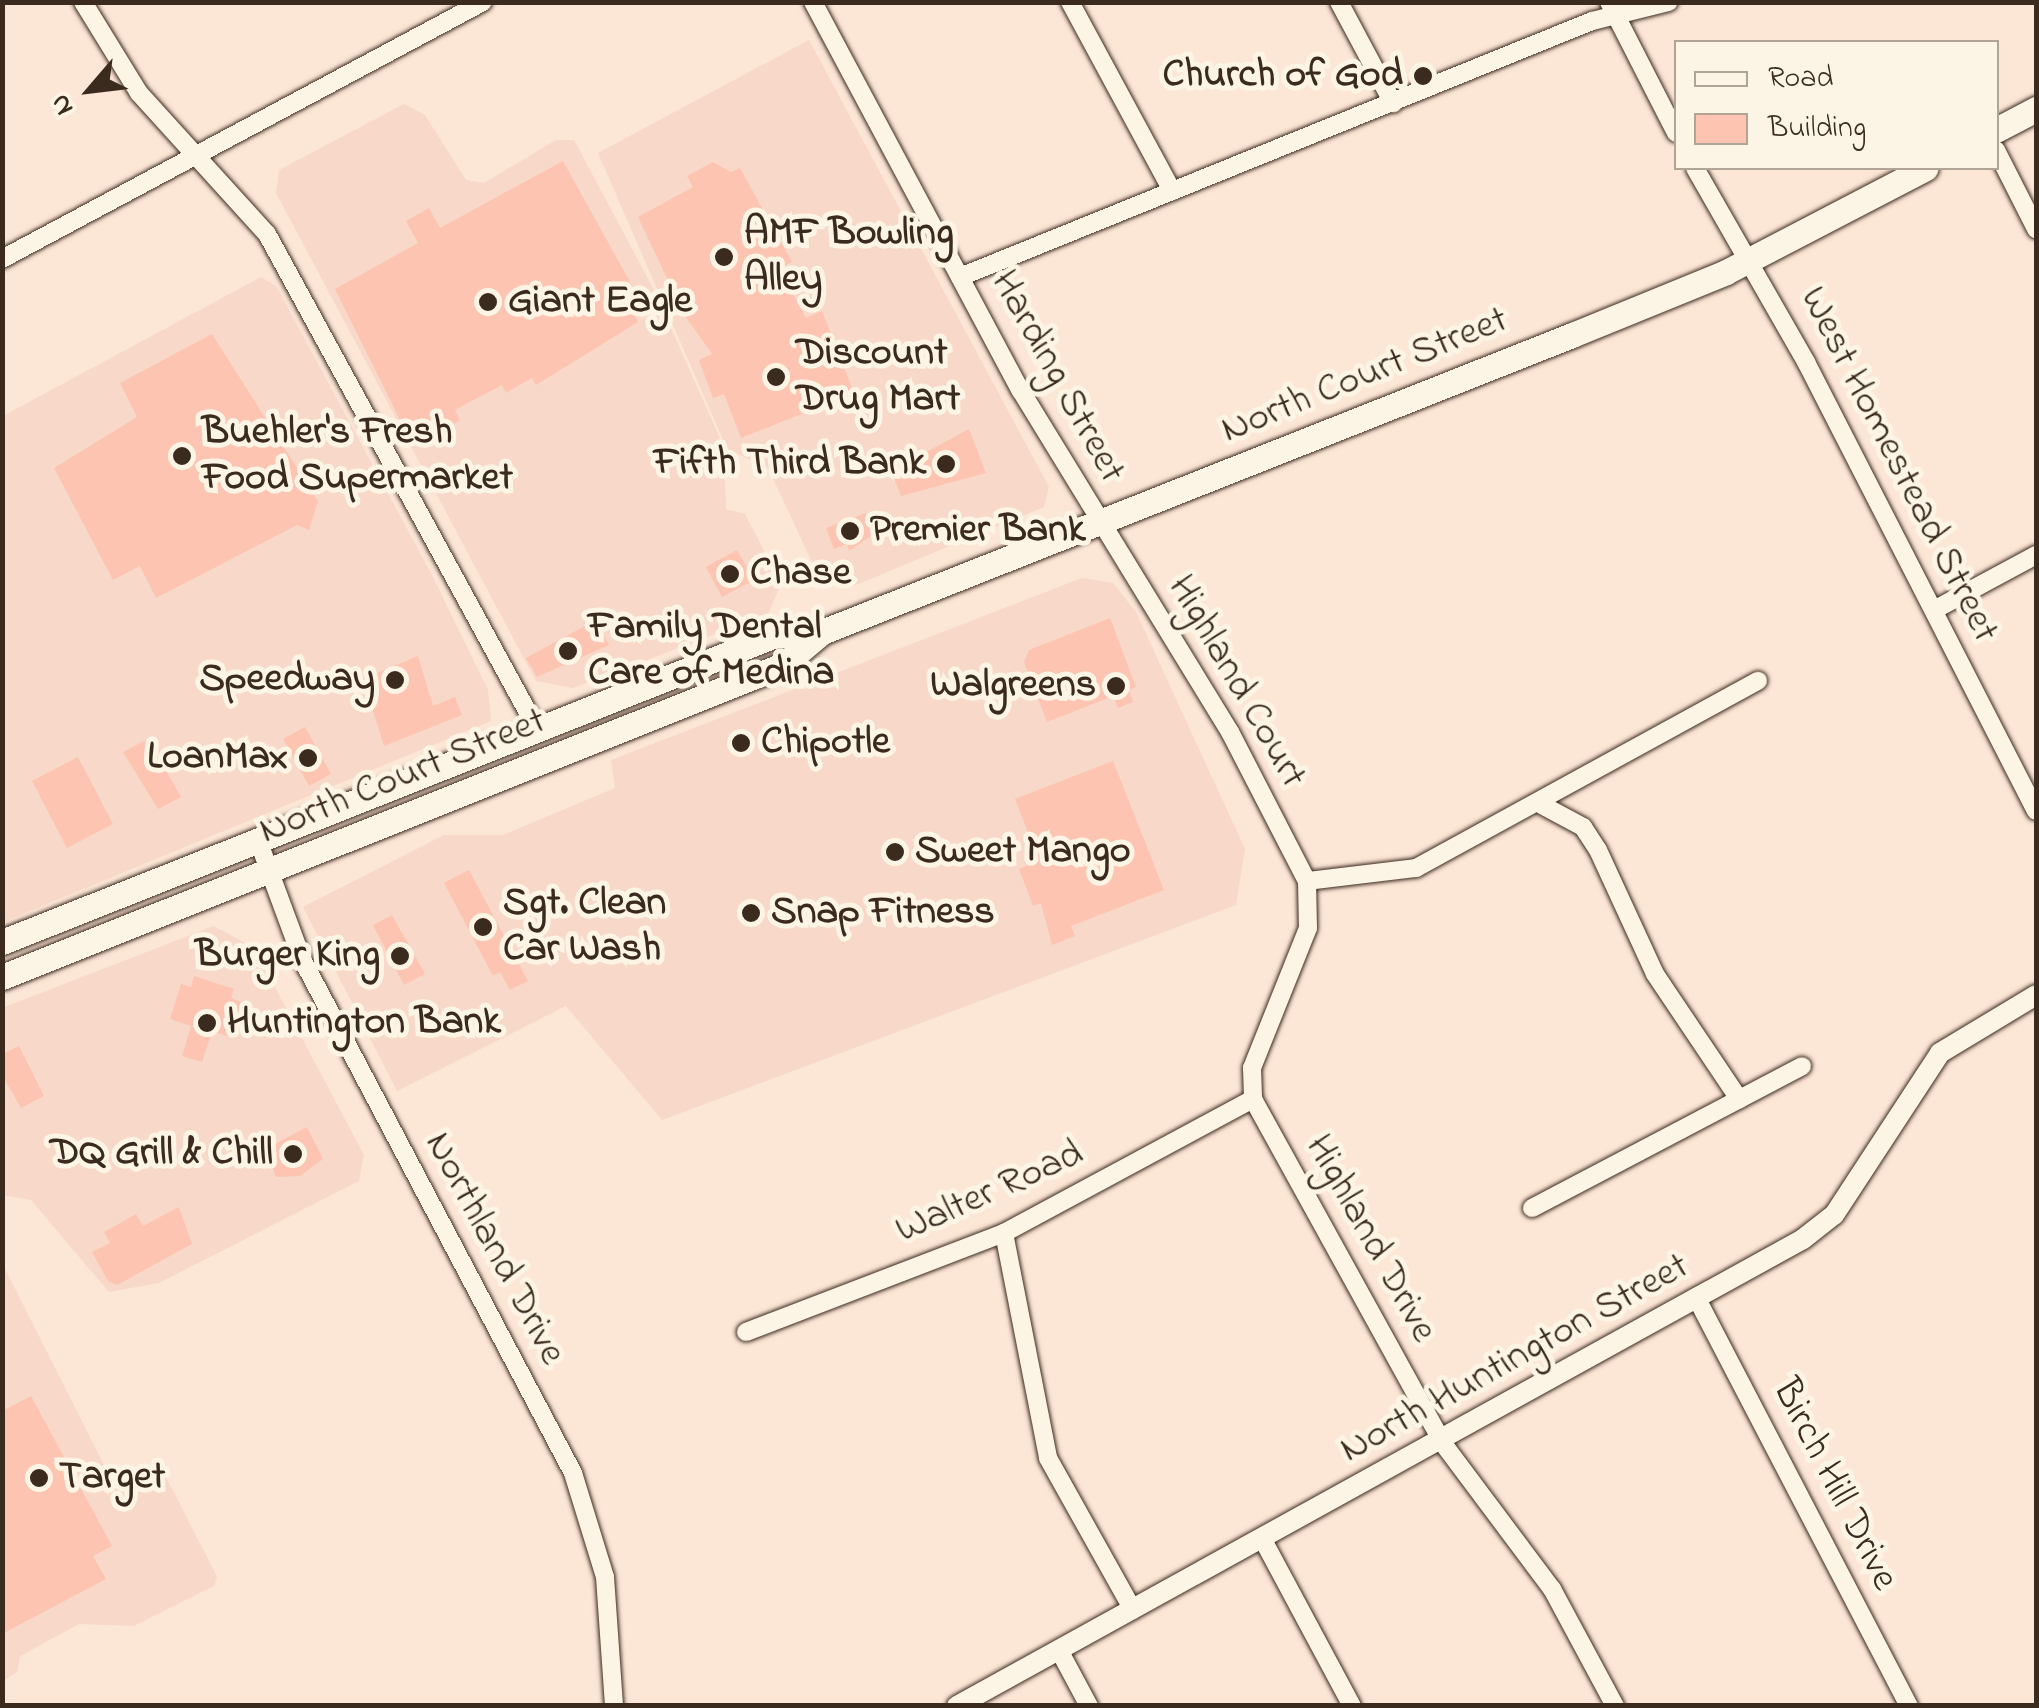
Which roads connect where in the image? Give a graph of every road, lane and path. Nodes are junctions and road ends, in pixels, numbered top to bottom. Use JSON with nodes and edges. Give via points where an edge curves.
{"nodes":[{"id":1,"x":84,"y":2,"type":"edge"},
{"id":2,"x":483,"y":2,"type":"edge"},
{"id":3,"x":813,"y":2,"type":"edge"},
{"id":4,"x":1070,"y":2,"type":"edge"},
{"id":5,"x":1339,"y":2,"type":"edge"},
{"id":6,"x":1670,"y":2,"type":"edge"},
{"id":7,"x":1613,"y":10,"type":"edge"},
{"id":8,"x":1392,"y":103,"type":"junction"},
{"id":9,"x":2036,"y":109,"type":"edge"},
{"id":10,"x":1999,"y":128,"type":"edge"},
{"id":11,"x":1674,"y":129,"type":"edge"},
{"id":12,"x":197,"y":155,"type":"junction"},
{"id":13,"x":1999,"y":156,"type":"edge"},
{"id":14,"x":1695,"y":170,"type":"edge"},
{"id":15,"x":1922,"y":170,"type":"edge"},
{"id":16,"x":1172,"y":190,"type":"junction"},
{"id":17,"x":2036,"y":229,"type":"edge"},
{"id":18,"x":2,"y":260,"type":"edge"},
{"id":19,"x":1748,"y":262,"type":"junction"},
{"id":20,"x":960,"y":277,"type":"junction"},
{"id":21,"x":1098,"y":522,"type":"junction"},
{"id":22,"x":2036,"y":555,"type":"edge"},
{"id":23,"x":1934,"y":610,"type":"junction"},
{"id":24,"x":822,"y":632,"type":"junction"},
{"id":25,"x":1758,"y":681,"type":"dead end"},
{"id":26,"x":537,"y":729,"type":"junction"},
{"id":27,"x":1542,"y":805,"type":"junction"},
{"id":28,"x":2036,"y":811,"type":"edge"},
{"id":29,"x":258,"y":840,"type":"junction"},
{"id":30,"x":268,"y":872,"type":"junction"},
{"id":31,"x":1307,"y":881,"type":"junction"},
{"id":32,"x":2,"y":942,"type":"edge"},
{"id":33,"x":2,"y":977,"type":"edge"},
{"id":34,"x":2036,"y":995,"type":"edge"},
{"id":35,"x":1802,"y":1066,"type":"dead end"},
{"id":36,"x":1740,"y":1098,"type":"junction"},
{"id":37,"x":1254,"y":1099,"type":"junction"},
{"id":38,"x":1532,"y":1208,"type":"dead end"},
{"id":39,"x":1004,"y":1232,"type":"junction"},
{"id":40,"x":1696,"y":1296,"type":"junction"},
{"id":41,"x":746,"y":1332,"type":"dead end"},
{"id":42,"x":1442,"y":1442,"type":"junction"},
{"id":43,"x":1263,"y":1540,"type":"junction"},
{"id":44,"x":1132,"y":1610,"type":"junction"},
{"id":45,"x":1059,"y":1650,"type":"junction"},
{"id":46,"x":614,"y":1706,"type":"edge"},
{"id":47,"x":958,"y":1706,"type":"edge"},
{"id":48,"x":1088,"y":1706,"type":"edge"},
{"id":49,"x":1352,"y":1706,"type":"edge"},
{"id":50,"x":1616,"y":1706,"type":"edge"},
{"id":51,"x":1908,"y":1706,"type":"edge"}],
"edges":[{"from":1,"to":12,"type":"street","via":[[139,93]]},
{"from":2,"to":12,"type":"street"},
{"from":3,"to":20,"type":"street","name":"Harding Street"},
{"from":4,"to":16,"type":"street"},
{"from":5,"to":8,"type":"street"},
{"from":6,"to":7,"type":"street"},
{"from":7,"to":8,"type":"street"},
{"from":7,"to":11,"type":"street"},
{"from":8,"to":16,"type":"street"},
{"from":9,"to":10,"type":"main road"},
{"from":12,"to":18,"type":"street"},
{"from":12,"to":26,"type":"street","via":[[267,234],[298,284]]},
{"from":13,"to":17,"type":"street"},
{"from":14,"to":19,"type":"street","name":"West Homestead Street"},
{"from":15,"to":19,"type":"main road","name":"North Court Street"},
{"from":16,"to":20,"type":"street"},
{"from":19,"to":21,"type":"main road","name":"North Court Street"},
{"from":19,"to":23,"type":"street","name":"West Homestead Street"},
{"from":20,"to":21,"type":"street","name":"Harding Street"},
{"from":21,"to":24,"type":"main road","name":"North Court Street"},
{"from":21,"to":31,"type":"street","name":"Highland Court","via":[[1230,732]]},
{"from":22,"to":23,"type":"street"},
{"from":23,"to":28,"type":"street","name":"West Homestead Street"},
{"from":24,"to":26,"type":"main road","name":"North Court Street","via":[[774,636]]},
{"from":24,"to":30,"type":"main road","name":"North Court Street","via":[[783,665]]},
{"from":25,"to":27,"type":"street","via":[[1569,778]]},
{"from":26,"to":29,"type":"main road","name":"North Court Street"},
{"from":27,"to":31,"type":"street","via":[[1416,868]]},
{"from":27,"to":36,"type":"street","via":[[1582,827],[1598,850],[1655,974]]},
{"from":29,"to":30,"type":"street","name":"Northland Drive"},
{"from":29,"to":32,"type":"main road","name":"North Court Street"},
{"from":30,"to":33,"type":"main road","name":"North Court Street"},
{"from":30,"to":46,"type":"street","name":"Northland Drive","via":[[310,975],[573,1473],[605,1577]]},
{"from":31,"to":37,"type":"street","via":[[1312,914],[1252,1068]]},
{"from":34,"to":40,"type":"street","name":"North Huntington Street","via":[[1940,1054],[1834,1215]]},
{"from":35,"to":36,"type":"street"},
{"from":36,"to":38,"type":"street"},
{"from":37,"to":39,"type":"street","name":"Walter Road"},
{"from":37,"to":42,"type":"street","name":"Highland Drive"},
{"from":39,"to":41,"type":"street","name":"Walter Road"},
{"from":39,"to":44,"type":"street","via":[[1048,1458]]},
{"from":40,"to":42,"type":"street","name":"North Huntington Street"},
{"from":40,"to":51,"type":"street","name":"Birch Hill Drive"},
{"from":42,"to":43,"type":"street","name":"North Huntington Street"},
{"from":42,"to":50,"type":"street","name":"Highland Drive","via":[[1552,1589]]},
{"from":43,"to":44,"type":"street","name":"North Huntington Street"},
{"from":43,"to":49,"type":"street"},
{"from":44,"to":45,"type":"street","name":"North Huntington Street"},
{"from":45,"to":47,"type":"street","name":"North Huntington Street"},
{"from":45,"to":48,"type":"street"}]}
